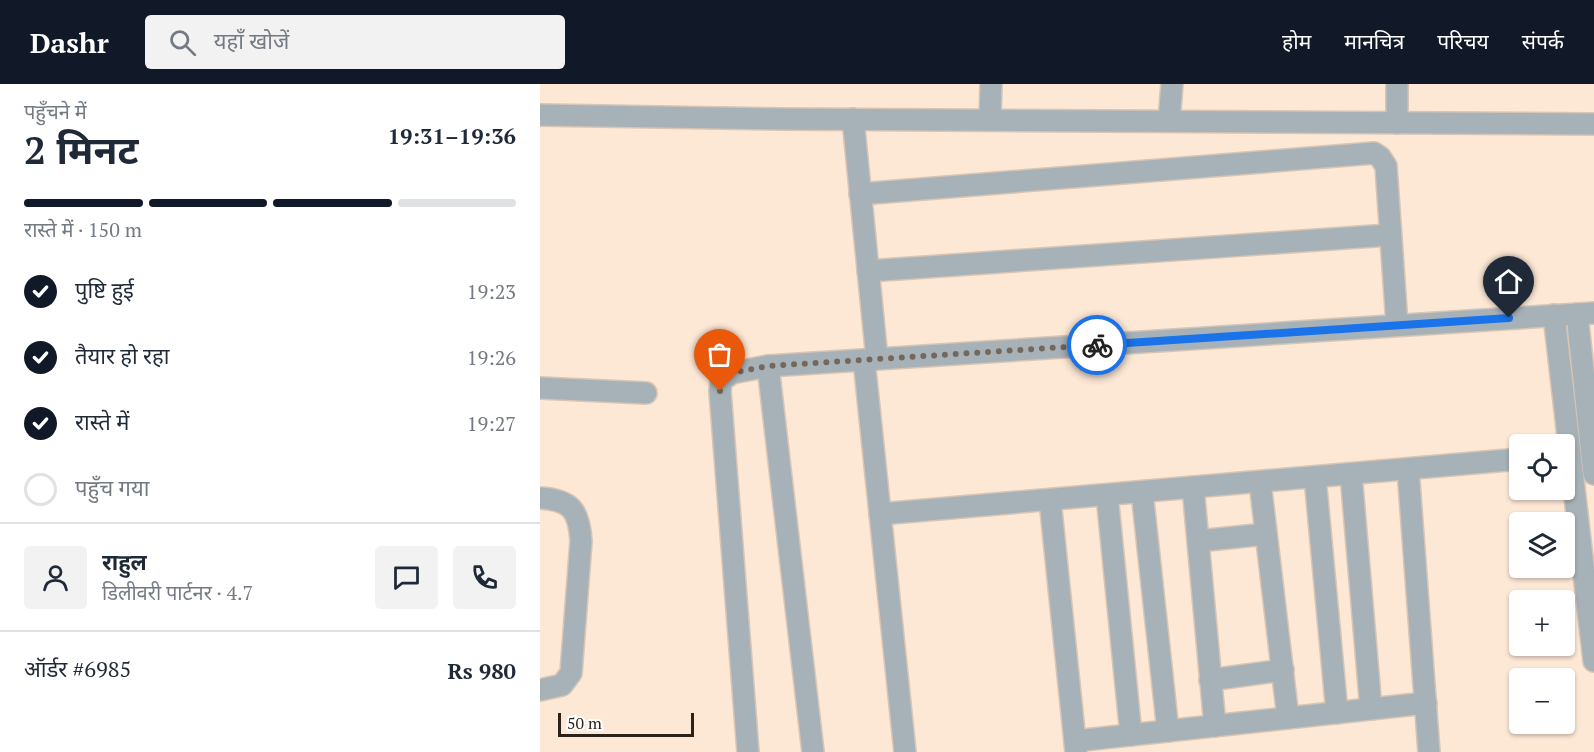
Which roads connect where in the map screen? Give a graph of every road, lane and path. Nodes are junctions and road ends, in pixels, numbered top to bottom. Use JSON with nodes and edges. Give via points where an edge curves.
{"nodes":[{"id":1,"x":991,"y":84,"type":"edge"},
{"id":2,"x":1172,"y":84,"type":"edge"},
{"id":3,"x":1397,"y":84,"type":"edge"},
{"id":4,"x":540,"y":115,"type":"edge"},
{"id":5,"x":853,"y":119,"type":"junction"},
{"id":6,"x":990,"y":120,"type":"junction"},
{"id":7,"x":1169,"y":121,"type":"junction"},
{"id":8,"x":1397,"y":123,"type":"junction"},
{"id":9,"x":1594,"y":124,"type":"edge"},
{"id":10,"x":860,"y":194,"type":"junction"},
{"id":11,"x":1389,"y":235,"type":"junction"},
{"id":12,"x":868,"y":271,"type":"junction"},
{"id":13,"x":1586,"y":313,"type":"edge"},
{"id":14,"x":1554,"y":315,"type":"junction"},
{"id":15,"x":1397,"y":325,"type":"junction"},
{"id":16,"x":871,"y":359,"type":"junction"},
{"id":17,"x":768,"y":366,"type":"junction"},
{"id":18,"x":540,"y":388,"type":"edge"},
{"id":19,"x":646,"y":393,"type":"dead end"},
{"id":20,"x":1565,"y":434,"type":"edge"},
{"id":21,"x":1509,"y":460,"type":"edge"},
{"id":22,"x":1408,"y":469,"type":"junction"},
{"id":23,"x":1352,"y":474,"type":"junction"},
{"id":24,"x":1594,"y":474,"type":"edge"},
{"id":25,"x":1315,"y":477,"type":"junction"},
{"id":26,"x":1260,"y":482,"type":"junction"},
{"id":27,"x":1193,"y":487,"type":"junction"},
{"id":28,"x":1142,"y":492,"type":"junction"},
{"id":29,"x":1107,"y":495,"type":"junction"},
{"id":30,"x":540,"y":498,"type":"edge"},
{"id":31,"x":1050,"y":500,"type":"junction"},
{"id":32,"x":1573,"y":500,"type":"edge"},
{"id":33,"x":880,"y":514,"type":"junction"},
{"id":34,"x":1266,"y":534,"type":"junction"},
{"id":35,"x":1198,"y":541,"type":"junction"},
{"id":36,"x":1592,"y":629,"type":"edge"},
{"id":37,"x":1594,"y":661,"type":"edge"},
{"id":38,"x":1283,"y":670,"type":"junction"},
{"id":39,"x":1210,"y":680,"type":"junction"},
{"id":40,"x":540,"y":690,"type":"edge"},
{"id":41,"x":1426,"y":703,"type":"junction"},
{"id":42,"x":1371,"y":709,"type":"junction"},
{"id":43,"x":1336,"y":713,"type":"junction"},
{"id":44,"x":1288,"y":718,"type":"junction"},
{"id":45,"x":1215,"y":726,"type":"junction"},
{"id":46,"x":1168,"y":731,"type":"junction"},
{"id":47,"x":1131,"y":735,"type":"junction"},
{"id":48,"x":1075,"y":746,"type":"edge"},
{"id":49,"x":748,"y":752,"type":"edge"},
{"id":50,"x":813,"y":752,"type":"edge"},
{"id":51,"x":904,"y":752,"type":"edge"},
{"id":52,"x":1430,"y":752,"type":"edge"}],
"edges":[{"from":1,"to":6,"type":"street"},
{"from":2,"to":7,"type":"street"},
{"from":3,"to":8,"type":"street"},
{"from":4,"to":5,"type":"street"},
{"from":5,"to":6,"type":"street"},
{"from":5,"to":10,"type":"street"},
{"from":6,"to":7,"type":"street"},
{"from":7,"to":8,"type":"street"},
{"from":8,"to":9,"type":"street"},
{"from":10,"to":11,"type":"street","via":[[1374,153],[1386,166]]},
{"from":10,"to":12,"type":"street"},
{"from":11,"to":12,"type":"street"},
{"from":11,"to":15,"type":"street"},
{"from":12,"to":16,"type":"street"},
{"from":13,"to":14,"type":"street"},
{"from":13,"to":24,"type":"street"},
{"from":14,"to":15,"type":"street"},
{"from":14,"to":20,"type":"street"},
{"from":15,"to":16,"type":"street"},
{"from":16,"to":17,"type":"street"},
{"from":16,"to":33,"type":"street"},
{"from":17,"to":49,"type":"street","via":[[732,373],[721,381],[720,391]]},
{"from":17,"to":50,"type":"street"},
{"from":18,"to":19,"type":"street"},
{"from":21,"to":22,"type":"street"},
{"from":22,"to":23,"type":"street"},
{"from":22,"to":41,"type":"street"},
{"from":23,"to":25,"type":"street"},
{"from":23,"to":42,"type":"street"},
{"from":25,"to":26,"type":"street"},
{"from":25,"to":43,"type":"street"},
{"from":26,"to":27,"type":"street"},
{"from":26,"to":34,"type":"street"},
{"from":27,"to":28,"type":"street"},
{"from":27,"to":35,"type":"street"},
{"from":28,"to":29,"type":"street"},
{"from":28,"to":46,"type":"street"},
{"from":29,"to":31,"type":"street"},
{"from":29,"to":47,"type":"street"},
{"from":30,"to":40,"type":"street","via":[[562,500],[569,505],[580,526],[581,541],[572,673],[562,686]]},
{"from":31,"to":33,"type":"street"},
{"from":31,"to":48,"type":"street"},
{"from":32,"to":36,"type":"street"},
{"from":33,"to":51,"type":"street"},
{"from":34,"to":35,"type":"street"},
{"from":34,"to":38,"type":"street"},
{"from":35,"to":39,"type":"street"},
{"from":36,"to":37,"type":"street"},
{"from":38,"to":39,"type":"street"},
{"from":38,"to":44,"type":"street"},
{"from":39,"to":45,"type":"street"},
{"from":41,"to":42,"type":"street"},
{"from":41,"to":52,"type":"street"},
{"from":42,"to":43,"type":"street"},
{"from":43,"to":44,"type":"street"},
{"from":44,"to":45,"type":"street"},
{"from":45,"to":46,"type":"street"},
{"from":46,"to":47,"type":"street"},
{"from":47,"to":48,"type":"street"}]}
